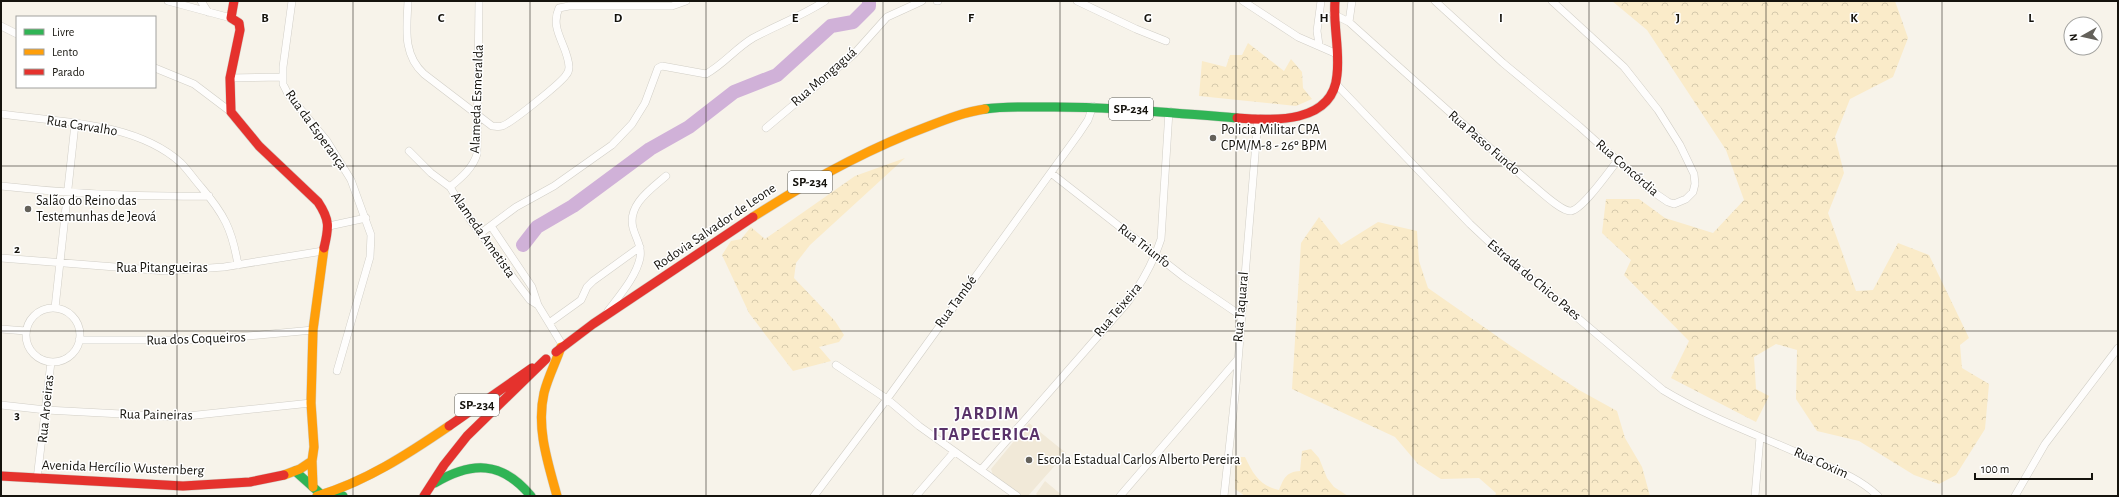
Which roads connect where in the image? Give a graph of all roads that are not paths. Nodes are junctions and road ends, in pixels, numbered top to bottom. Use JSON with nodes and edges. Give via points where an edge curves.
{"nodes":[{"id":1,"x":168,"y":1,"type":"edge"},
{"id":2,"x":201,"y":1,"type":"edge"},
{"id":3,"x":234,"y":1,"type":"edge"},
{"id":4,"x":292,"y":1,"type":"edge"},
{"id":5,"x":408,"y":1,"type":"edge"},
{"id":6,"x":479,"y":1,"type":"edge"},
{"id":7,"x":686,"y":1,"type":"edge"},
{"id":8,"x":825,"y":1,"type":"edge"},
{"id":9,"x":922,"y":1,"type":"edge"},
{"id":10,"x":1077,"y":1,"type":"edge"},
{"id":11,"x":1242,"y":1,"type":"edge"},
{"id":12,"x":1321,"y":1,"type":"edge"},
{"id":13,"x":1335,"y":1,"type":"edge"},
{"id":14,"x":1352,"y":1,"type":"edge"},
{"id":15,"x":1435,"y":1,"type":"edge"},
{"id":16,"x":1552,"y":1,"type":"edge"},
{"id":17,"x":208,"y":12,"type":"junction"},
{"id":18,"x":1333,"y":14,"type":"junction"},
{"id":19,"x":231,"y":18,"type":"junction"},
{"id":20,"x":1349,"y":22,"type":"junction"},
{"id":21,"x":1,"y":26,"type":"edge"},
{"id":22,"x":16,"y":34,"type":"edge"},
{"id":23,"x":1166,"y":41,"type":"dead end"},
{"id":24,"x":1319,"y":45,"type":"junction"},
{"id":25,"x":1337,"y":54,"type":"junction"},
{"id":26,"x":156,"y":68,"type":"edge"},
{"id":27,"x":282,"y":77,"type":"junction"},
{"id":28,"x":230,"y":78,"type":"junction"},
{"id":29,"x":1337,"y":85,"type":"junction"},
{"id":30,"x":1093,"y":106,"type":"junction"},
{"id":31,"x":1169,"y":111,"type":"junction"},
{"id":32,"x":231,"y":112,"type":"junction"},
{"id":33,"x":1,"y":114,"type":"edge"},
{"id":34,"x":477,"y":115,"type":"junction"},
{"id":35,"x":1258,"y":118,"type":"junction"},
{"id":36,"x":74,"y":124,"type":"junction"},
{"id":37,"x":766,"y":128,"type":"dead end"},
{"id":38,"x":409,"y":150,"type":"dead end"},
{"id":39,"x":1618,"y":160,"type":"junction"},
{"id":40,"x":1050,"y":173,"type":"junction"},
{"id":41,"x":666,"y":176,"type":"dead end"},
{"id":42,"x":1,"y":186,"type":"edge"},
{"id":43,"x":450,"y":187,"type":"junction"},
{"id":44,"x":68,"y":193,"type":"junction"},
{"id":45,"x":208,"y":196,"type":"junction"},
{"id":46,"x":366,"y":218,"type":"junction"},
{"id":47,"x":328,"y":226,"type":"junction"},
{"id":48,"x":491,"y":226,"type":"junction"},
{"id":49,"x":481,"y":232,"type":"junction"},
{"id":50,"x":640,"y":247,"type":"junction"},
{"id":51,"x":323,"y":251,"type":"junction"},
{"id":52,"x":1156,"y":255,"type":"junction"},
{"id":53,"x":1,"y":258,"type":"edge"},
{"id":54,"x":59,"y":263,"type":"junction"},
{"id":55,"x":238,"y":265,"type":"junction"},
{"id":56,"x":538,"y":305,"type":"junction"},
{"id":57,"x":55,"y":308,"type":"junction"},
{"id":58,"x":1240,"y":315,"type":"junction"},
{"id":59,"x":602,"y":320,"type":"junction"},
{"id":60,"x":549,"y":323,"type":"junction"},
{"id":61,"x":1,"y":330,"type":"edge"},
{"id":62,"x":313,"y":330,"type":"junction"},
{"id":63,"x":26,"y":332,"type":"junction"},
{"id":64,"x":79,"y":340,"type":"junction"},
{"id":65,"x":562,"y":346,"type":"junction"},
{"id":66,"x":2118,"y":348,"type":"edge"},
{"id":67,"x":546,"y":359,"type":"junction"},
{"id":68,"x":1237,"y":360,"type":"junction"},
{"id":69,"x":51,"y":362,"type":"junction"},
{"id":70,"x":836,"y":365,"type":"dead end"},
{"id":71,"x":337,"y":371,"type":"dead end"},
{"id":72,"x":887,"y":399,"type":"junction"},
{"id":73,"x":311,"y":403,"type":"junction"},
{"id":74,"x":1,"y":404,"type":"edge"},
{"id":75,"x":46,"y":410,"type":"junction"},
{"id":76,"x":1760,"y":437,"type":"junction"},
{"id":77,"x":954,"y":452,"type":"junction"},
{"id":78,"x":312,"y":461,"type":"junction"},
{"id":79,"x":980,"y":470,"type":"junction"},
{"id":80,"x":295,"y":471,"type":"junction"},
{"id":81,"x":1,"y":476,"type":"edge"},
{"id":82,"x":37,"y":479,"type":"junction"},
{"id":83,"x":313,"y":486,"type":"junction"},
{"id":84,"x":332,"y":492,"type":"junction"},
{"id":85,"x":319,"y":495,"type":"edge"},
{"id":86,"x":425,"y":495,"type":"edge"},
{"id":87,"x":343,"y":496,"type":"edge"},
{"id":88,"x":531,"y":496,"type":"edge"},
{"id":89,"x":557,"y":496,"type":"edge"},
{"id":90,"x":814,"y":496,"type":"edge"},
{"id":91,"x":916,"y":496,"type":"edge"},
{"id":92,"x":1018,"y":496,"type":"edge"},
{"id":93,"x":1120,"y":496,"type":"edge"},
{"id":94,"x":1224,"y":496,"type":"edge"},
{"id":95,"x":1755,"y":496,"type":"edge"},
{"id":96,"x":1878,"y":496,"type":"edge"},
{"id":97,"x":2015,"y":496,"type":"edge"}],
"edges":[{"from":1,"to":17,"type":"street"},
{"from":2,"to":17,"type":"street"},
{"from":3,"to":19,"type":"main road"},
{"from":4,"to":27,"type":"street","name":"Rua da Esperança"},
{"from":5,"to":34,"type":"street","via":[[407,44],[416,65]]},
{"from":6,"to":34,"type":"street","name":"Alameda Esmeralda"},
{"from":7,"to":34,"type":"street","via":[[672,6],[559,8],[555,17],[556,27],[569,67],[567,75],[540,99],[502,126],[492,126]]},
{"from":8,"to":48,"type":"street","via":[[798,18],[753,38],[706,74],[662,66],[658,68],[642,108],[632,124],[612,145]]},
{"from":9,"to":37,"type":"street","name":"Rua Mongaguá","via":[[887,17],[853,55]]},
{"from":10,"to":23,"type":"street"},
{"from":11,"to":24,"type":"street","via":[[1277,24]]},
{"from":12,"to":24,"type":"street","via":[[1317,31]]},
{"from":13,"to":18,"type":"main road"},
{"from":14,"to":20,"type":"street"},
{"from":15,"to":39,"type":"street","name":"Rua Concórdia","via":[[1503,63]]},
{"from":16,"to":39,"type":"street","name":"Rua Concórdia","via":[[1624,67],[1645,93],[1690,164],[1695,184],[1693,192],[1680,202],[1668,202],[1649,189]]},
{"from":17,"to":19,"type":"street"},
{"from":18,"to":20,"type":"street","name":"Rua Passo Fundo"},
{"from":18,"to":25,"type":"main road"},
{"from":19,"to":28,"type":"main road","via":[[239,23],[240,30]]},
{"from":20,"to":39,"type":"street","name":"Rua Passo Fundo","via":[[1428,94],[1561,208],[1572,211],[1577,208]]},
{"from":21,"to":22,"type":"street"},
{"from":24,"to":25,"type":"street"},
{"from":25,"to":29,"type":"main road"},
{"from":26,"to":32,"type":"street","via":[[194,84]]},
{"from":27,"to":28,"type":"street"},
{"from":27,"to":46,"type":"street","name":"Rua da Esperança","via":[[288,94],[327,141],[348,174]]},
{"from":28,"to":32,"type":"main road"},
{"from":29,"to":35,"type":"main road","name":"Rodovia Salvador de Leone","number":"SP-234","via":[[1329,100],[1302,117]]},
{"from":29,"to":76,"type":"street","name":"Estrada do Chico Paes","via":[[1502,254],[1663,390]]},
{"from":30,"to":31,"type":"main road","name":"Rodovia Salvador de Leone","number":"SP-234"},
{"from":30,"to":40,"type":"street","name":"Rua També","via":[[1088,120]]},
{"from":30,"to":59,"type":"main road","name":"Rodovia Salvador de Leone","number":"SP-234","via":[[989,108],[966,113],[876,147],[746,220]]},
{"from":31,"to":35,"type":"main road","name":"Rodovia Salvador de Leone","number":"SP-234"},
{"from":31,"to":52,"type":"street","name":"Rua Teixeira","via":[[1163,223]]},
{"from":32,"to":47,"type":"main road","via":[[259,146],[318,202],[324,211]]},
{"from":33,"to":36,"type":"street","name":"Rua Carvalho"},
{"from":34,"to":43,"type":"street","name":"Alameda Esmeralda","via":[[478,146],[475,160],[466,173]]},
{"from":35,"to":58,"type":"street","name":"Rua Taquaral"},
{"from":36,"to":44,"type":"street"},
{"from":36,"to":45,"type":"street","name":"Rua Carvalho","via":[[124,133],[168,153],[182,164]]},
{"from":38,"to":43,"type":"street","name":"Alameda Ametista"},
{"from":40,"to":52,"type":"street","name":"Rua Triunfo"},
{"from":40,"to":72,"type":"street","name":"Rua També"},
{"from":41,"to":50,"type":"street","via":[[641,198],[636,206],[633,226]]},
{"from":42,"to":44,"type":"street"},
{"from":43,"to":49,"type":"street","name":"Alameda Ametista"},
{"from":44,"to":45,"type":"street","via":[[138,197]]},
{"from":44,"to":54,"type":"street"},
{"from":45,"to":55,"type":"street","name":"Rua Carvalho","via":[[228,224]]},
{"from":46,"to":47,"type":"street"},
{"from":46,"to":71,"type":"street","name":"Rua da Esperança","via":[[371,235],[370,257]]},
{"from":47,"to":51,"type":"main road"},
{"from":48,"to":49,"type":"street"},
{"from":48,"to":56,"type":"street","name":"Alameda Ametista","via":[[532,287]]},
{"from":49,"to":56,"type":"street","name":"Alameda Ametista","via":[[526,295]]},
{"from":50,"to":59,"type":"street","via":[[640,258],[635,270]]},
{"from":50,"to":60,"type":"street","via":[[593,281],[576,304]]},
{"from":51,"to":55,"type":"street","name":"Rua Pitangueiras"},
{"from":51,"to":62,"type":"main road"},
{"from":52,"to":58,"type":"street","name":"Rua Triunfo"},
{"from":52,"to":79,"type":"street","name":"Rua Teixeira","via":[[1143,281],[1127,303]]},
{"from":53,"to":54,"type":"street","name":"Rua Pitangueiras"},
{"from":54,"to":55,"type":"street","name":"Rua Pitangueiras","via":[[166,271]]},
{"from":54,"to":57,"type":"street"},
{"from":56,"to":60,"type":"street","name":"Alameda Ametista"},
{"from":57,"to":63,"type":"street","via":[[43,310],[33,316]]},
{"from":57,"to":64,"type":"street","via":[[72,315],[80,331]]},
{"from":58,"to":68,"type":"street","name":"Rua Taquaral"},
{"from":59,"to":65,"type":"main road","name":"Rodovia Salvador de Leone","number":"SP-234"},
{"from":60,"to":65,"type":"street","name":"Alameda Ametista"},
{"from":61,"to":63,"type":"street"},
{"from":62,"to":64,"type":"street","name":"Rua dos Coqueiros","via":[[205,340]]},
{"from":62,"to":73,"type":"main road"},
{"from":63,"to":69,"type":"street","via":[[28,346],[32,352]]},
{"from":64,"to":69,"type":"street","via":[[76,350],[69,357]]},
{"from":65,"to":67,"type":"main road","name":"Rodovia Salvador de Leone","number":"SP-234"},
{"from":65,"to":89,"type":"main road","via":[[544,392],[541,410],[543,436]]},
{"from":66,"to":97,"type":"street","via":[[2046,444]]},
{"from":67,"to":84,"type":"main road","name":"Rodovia Salvador de Leone","number":"SP-234","via":[[404,457]]},
{"from":67,"to":86,"type":"main road","via":[[483,420],[444,464]]},
{"from":68,"to":93,"type":"street"},
{"from":68,"to":94,"type":"street","name":"Rua Taquaral"},
{"from":69,"to":75,"type":"street","name":"Rua Aroeiras"},
{"from":70,"to":72,"type":"street"},
{"from":72,"to":77,"type":"street"},
{"from":72,"to":90,"type":"street","name":"Rua També"},
{"from":73,"to":75,"type":"street","name":"Rua Paineiras","via":[[178,418]]},
{"from":73,"to":78,"type":"main road","via":[[314,447]]},
{"from":74,"to":75,"type":"street","name":"Rua Paineiras"},
{"from":75,"to":82,"type":"street","name":"Rua Aroeiras"},
{"from":76,"to":95,"type":"street"},
{"from":76,"to":96,"type":"street","name":"Rua Coxim","via":[[1845,473],[1861,481]]},
{"from":77,"to":79,"type":"street"},
{"from":77,"to":91,"type":"street"},
{"from":78,"to":80,"type":"main road","name":"Avenida Hercílio Wustemberg"},
{"from":78,"to":83,"type":"main road"},
{"from":79,"to":92,"type":"street"},
{"from":80,"to":82,"type":"main road","name":"Avenida Hercílio Wustemberg","via":[[258,480],[190,485]]},
{"from":80,"to":83,"type":"main road"},
{"from":81,"to":82,"type":"main road","name":"Avenida Hercílio Wustemberg"},
{"from":83,"to":85,"type":"main road"},
{"from":84,"to":85,"type":"main road","name":"Rodovia Salvador de Leone","number":"SP-234"},
{"from":84,"to":87,"type":"main road"},
{"from":86,"to":88,"type":"main road","via":[[434,484],[448,474],[461,468],[484,467],[511,476],[525,487]]}]}
